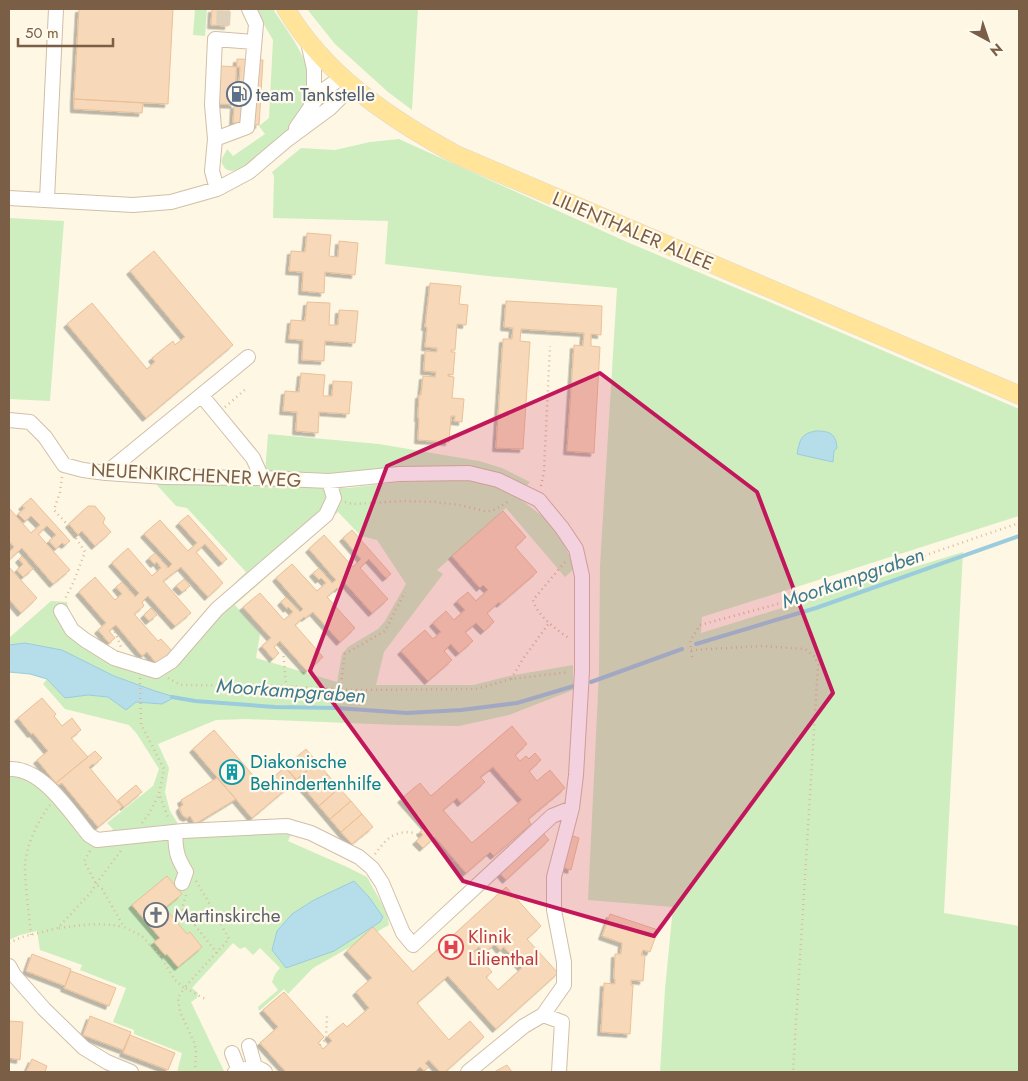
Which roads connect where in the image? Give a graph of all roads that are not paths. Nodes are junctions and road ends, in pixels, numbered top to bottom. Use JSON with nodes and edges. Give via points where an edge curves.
{"nodes":[{"id":1,"x":56,"y":9,"type":"edge"},
{"id":2,"x":249,"y":9,"type":"edge"},
{"id":3,"x":286,"y":9,"type":"edge"},
{"id":4,"x":223,"y":26,"type":"tunnel mouth"},
{"id":5,"x":222,"y":40,"type":"junction"},
{"id":6,"x":308,"y":41,"type":"junction"},
{"id":7,"x":254,"y":42,"type":"junction"},
{"id":8,"x":347,"y":82,"type":"junction"},
{"id":9,"x":310,"y":108,"type":"junction"},
{"id":10,"x":215,"y":139,"type":"junction"},
{"id":11,"x":288,"y":139,"type":"junction"},
{"id":12,"x":217,"y":189,"type":"junction"},
{"id":13,"x":9,"y":198,"type":"edge"},
{"id":14,"x":47,"y":199,"type":"junction"},
{"id":15,"x":248,"y":357,"type":"dead end"},
{"id":16,"x":202,"y":396,"type":"junction"},
{"id":17,"x":1019,"y":396,"type":"edge"},
{"id":18,"x":9,"y":420,"type":"edge"},
{"id":19,"x":106,"y":473,"type":"junction"},
{"id":20,"x":262,"y":478,"type":"junction"},
{"id":21,"x":329,"y":481,"type":"junction"},
{"id":22,"x":61,"y":611,"type":"road end"},
{"id":23,"x":9,"y":769,"type":"edge"},
{"id":24,"x":572,"y":808,"type":"junction"},
{"id":25,"x":176,"y":832,"type":"junction"},
{"id":26,"x":184,"y":877,"type":"road end"},
{"id":27,"x":9,"y":966,"type":"edge"},
{"id":28,"x":543,"y":1015,"type":"junction"},
{"id":29,"x":249,"y":1046,"type":"dead end"},
{"id":30,"x":232,"y":1053,"type":"dead end"},
{"id":31,"x":260,"y":1070,"type":"edge"},
{"id":32,"x":131,"y":1072,"type":"edge"},
{"id":33,"x":237,"y":1072,"type":"edge"},
{"id":34,"x":468,"y":1072,"type":"edge"},
{"id":35,"x":559,"y":1072,"type":"edge"}],
"edges":[{"from":1,"to":14,"type":"street"},
{"from":2,"to":7,"type":"street","via":[[256,24]]},
{"from":3,"to":6,"type":"main road","name":"LILIENTHALER ALLEE"},
{"from":4,"to":5,"type":"street"},
{"from":5,"to":7,"type":"street"},
{"from":5,"to":10,"type":"street","via":[[215,39],[212,105]]},
{"from":6,"to":8,"type":"main road","name":"LILIENTHALER ALLEE"},
{"from":6,"to":9,"type":"street","via":[[314,77]]},
{"from":7,"to":10,"type":"street","via":[[247,127]]},
{"from":8,"to":9,"type":"street","via":[[322,92]]},
{"from":8,"to":11,"type":"street","via":[[330,108]]},
{"from":8,"to":17,"type":"main road","name":"LILIENTHALER ALLEE","via":[[398,122],[457,155]]},
{"from":9,"to":11,"type":"street"},
{"from":10,"to":12,"type":"street","via":[[212,171]]},
{"from":11,"to":12,"type":"street","via":[[249,172]]},
{"from":12,"to":14,"type":"street","via":[[171,202],[134,205]]},
{"from":13,"to":14,"type":"street"},
{"from":15,"to":16,"type":"street"},
{"from":16,"to":19,"type":"street"},
{"from":16,"to":20,"type":"street","via":[[253,458]]},
{"from":18,"to":19,"type":"street","name":"NEUENKIRCHENER WEG","via":[[30,422],[64,465]]},
{"from":19,"to":20,"type":"street","name":"NEUENKIRCHENER WEG"},
{"from":20,"to":21,"type":"street","name":"NEUENKIRCHENER WEG"},
{"from":21,"to":22,"type":"street","name":"NEUENKIRCHENER WEG","via":[[334,498],[326,515],[217,609],[172,661],[156,671],[114,658],[85,640],[72,630]]},
{"from":21,"to":24,"type":"street","name":"NEUENKIRCHENER WEG","via":[[399,474],[469,473],[498,480],[539,500],[562,528],[576,549],[582,576],[582,671]]},
{"from":23,"to":25,"type":"street","via":[[30,773],[44,782],[89,835],[97,840]]},
{"from":24,"to":25,"type":"street","via":[[552,816],[413,945],[403,933],[382,883],[367,864],[311,833],[287,826]]},
{"from":24,"to":28,"type":"street","name":"NEUENKIRCHENER WEG","via":[[554,877],[554,910],[564,962],[564,985]]},
{"from":25,"to":26,"type":"street","via":[[176,848]]},
{"from":27,"to":32,"type":"street","via":[[44,1009],[84,1048]]},
{"from":28,"to":34,"type":"street","via":[[524,1026]]},
{"from":28,"to":35,"type":"street","via":[[562,1022]]},
{"from":29,"to":31,"type":"street"},
{"from":30,"to":33,"type":"street"},
{"from":31,"to":33,"type":"street"}]}
